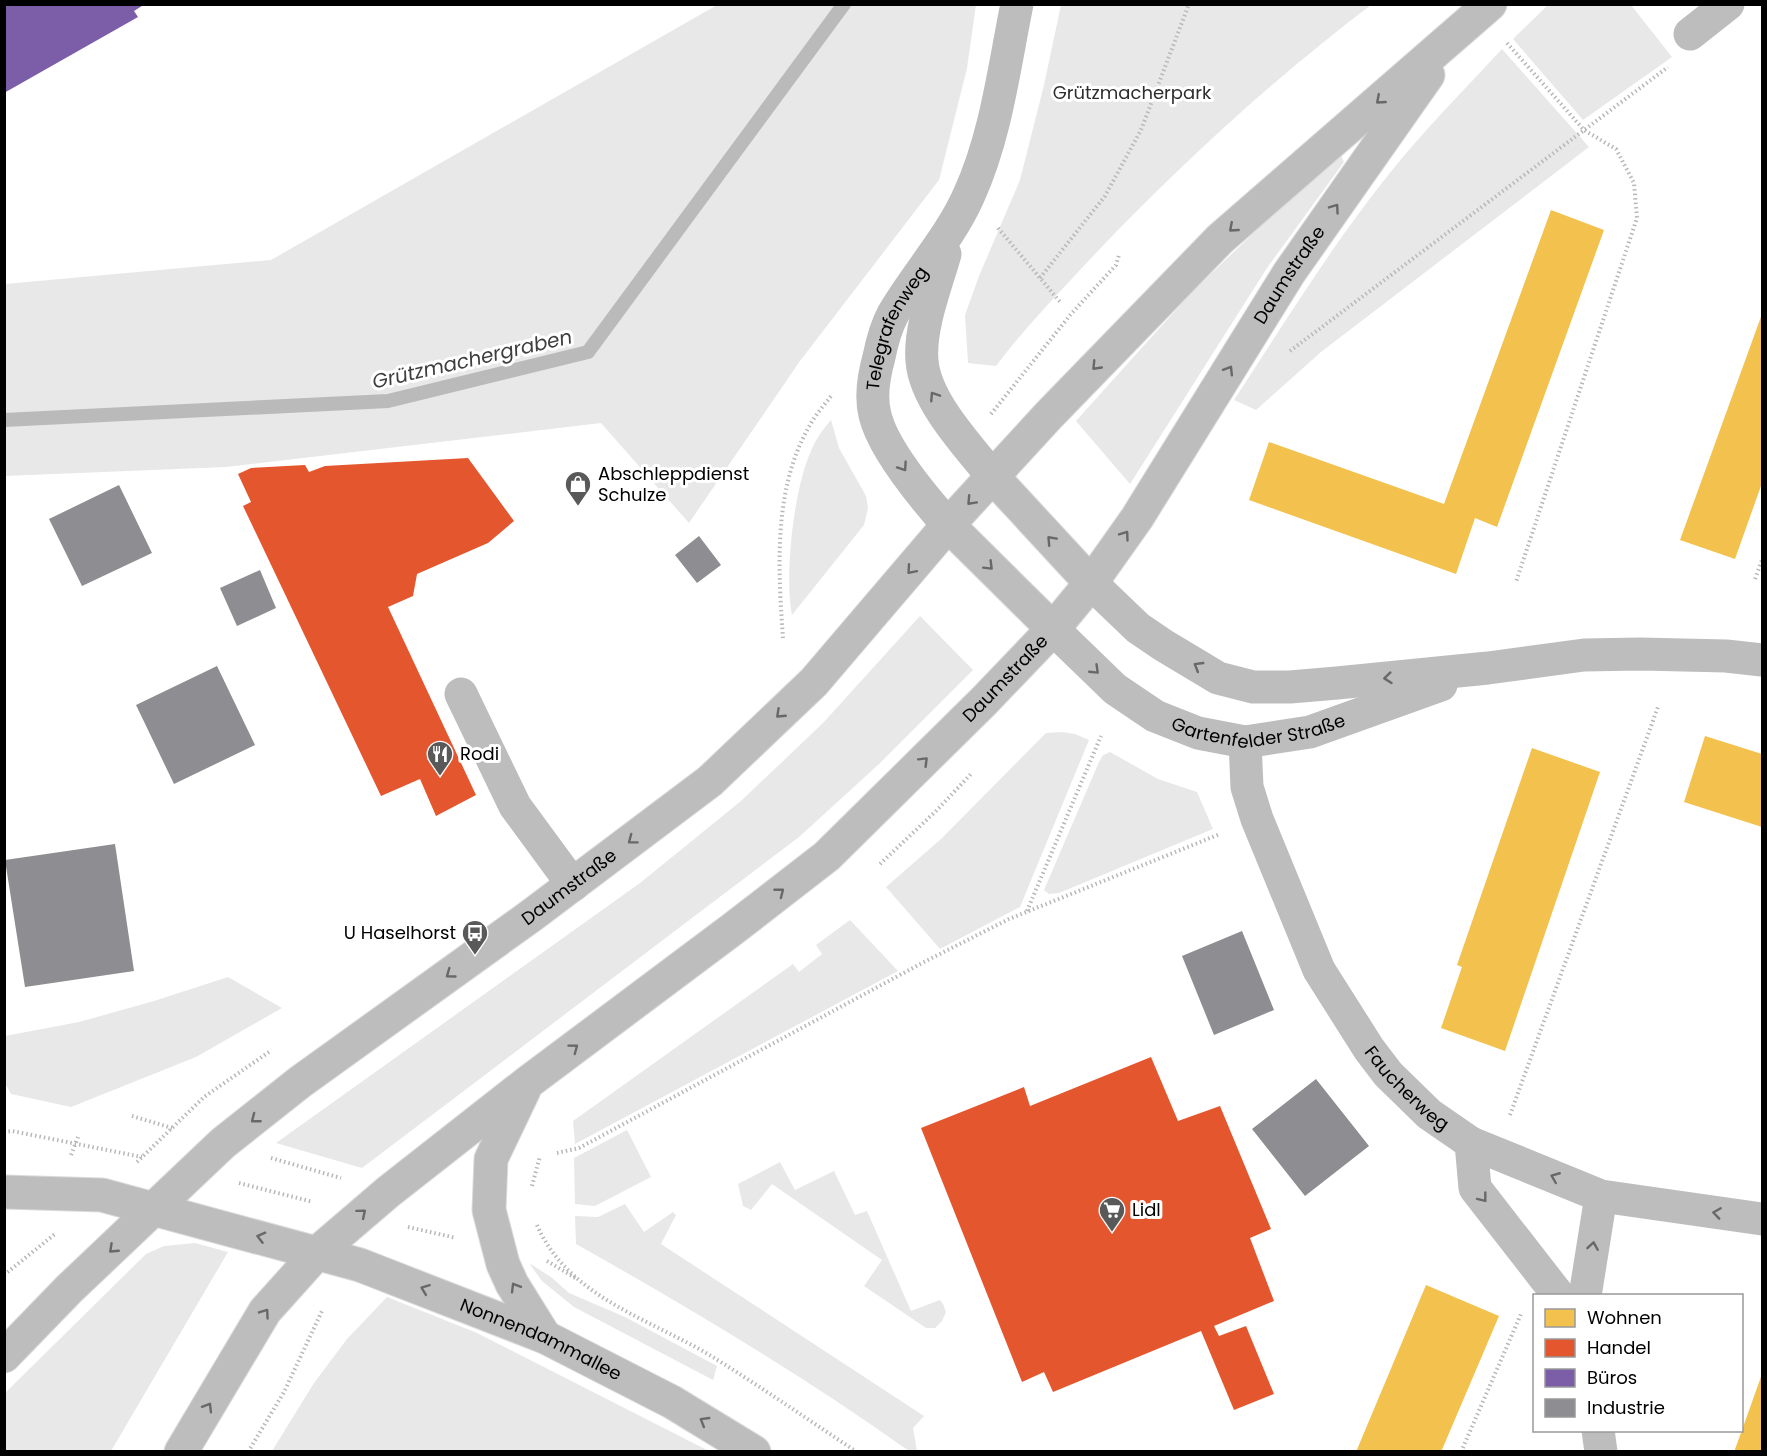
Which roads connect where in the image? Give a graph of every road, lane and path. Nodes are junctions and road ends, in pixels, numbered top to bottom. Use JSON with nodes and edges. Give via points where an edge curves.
{"nodes":[{"id":1,"x":1017,"y":4,"type":"edge"},
{"id":2,"x":1189,"y":4,"type":"edge"},
{"id":3,"x":1728,"y":4,"type":"edge"},
{"id":4,"x":1475,"y":18,"type":"edge"},
{"id":5,"x":1690,"y":34,"type":"joint"},
{"id":6,"x":1584,"y":130,"type":"junction"},
{"id":7,"x":970,"y":193,"type":"junction"},
{"id":8,"x":952,"y":229,"type":"junction"},
{"id":9,"x":1119,"y":255,"type":"dead end"},
{"id":10,"x":1040,"y":278,"type":"junction"},
{"id":11,"x":1061,"y":303,"type":"dead end"},
{"id":12,"x":1281,"y":358,"type":"dead end"},
{"id":13,"x":1032,"y":362,"type":"dead end"},
{"id":14,"x":839,"y":387,"type":"dead end"},
{"id":15,"x":993,"y":477,"type":"junction"},
{"id":16,"x":948,"y":525,"type":"junction"},
{"id":17,"x":1762,"y":560,"type":"edge"},
{"id":18,"x":1755,"y":579,"type":"dead end"},
{"id":19,"x":1516,"y":582,"type":"dead end"},
{"id":20,"x":1091,"y":583,"type":"junction"},
{"id":21,"x":1053,"y":629,"type":"junction"},
{"id":22,"x":783,"y":638,"type":"dead end"},
{"id":23,"x":1762,"y":660,"type":"edge"},
{"id":24,"x":1488,"y":668,"type":"junction"},
{"id":25,"x":462,"y":694,"type":"dead end"},
{"id":26,"x":1658,"y":706,"type":"dead end"},
{"id":27,"x":1101,"y":736,"type":"dead end"},
{"id":28,"x":1245,"y":742,"type":"junction"},
{"id":29,"x":975,"y":771,"type":"dead end"},
{"id":30,"x":1223,"y":832,"type":"dead end"},
{"id":31,"x":880,"y":865,"type":"dead end"},
{"id":32,"x":573,"y":885,"type":"junction"},
{"id":33,"x":1027,"y":912,"type":"junction"},
{"id":34,"x":527,"y":1083,"type":"junction"},
{"id":35,"x":132,"y":1116,"type":"dead end"},
{"id":36,"x":163,"y":1125,"type":"dead end"},
{"id":37,"x":1507,"y":1125,"type":"dead end"},
{"id":38,"x":4,"y":1132,"type":"edge"},
{"id":39,"x":1471,"y":1143,"type":"junction"},
{"id":40,"x":541,"y":1151,"type":"dead end"},
{"id":41,"x":557,"y":1153,"type":"dead end"},
{"id":42,"x":268,"y":1158,"type":"dead end"},
{"id":43,"x":194,"y":1171,"type":"junction"},
{"id":44,"x":346,"y":1180,"type":"dead end"},
{"id":45,"x":532,"y":1186,"type":"dead end"},
{"id":46,"x":4,"y":1192,"type":"edge"},
{"id":47,"x":1601,"y":1196,"type":"junction"},
{"id":48,"x":155,"y":1209,"type":"junction"},
{"id":49,"x":360,"y":1215,"type":"junction"},
{"id":50,"x":1762,"y":1219,"type":"edge"},
{"id":51,"x":536,"y":1223,"type":"dead end"},
{"id":52,"x":58,"y":1232,"type":"dead end"},
{"id":53,"x":499,"y":1248,"type":"junction"},
{"id":54,"x":318,"y":1252,"type":"junction"},
{"id":55,"x":4,"y":1275,"type":"edge"},
{"id":56,"x":583,"y":1283,"type":"junction"},
{"id":57,"x":1557,"y":1294,"type":"edge"},
{"id":58,"x":1585,"y":1294,"type":"edge"},
{"id":59,"x":1523,"y":1310,"type":"dead end"},
{"id":60,"x":316,"y":1321,"type":"dead end"},
{"id":61,"x":545,"y":1337,"type":"junction"},
{"id":62,"x":4,"y":1356,"type":"edge"},
{"id":63,"x":1598,"y":1432,"type":"edge"},
{"id":64,"x":181,"y":1452,"type":"edge"},
{"id":65,"x":249,"y":1452,"type":"edge"},
{"id":66,"x":754,"y":1452,"type":"edge"},
{"id":67,"x":857,"y":1452,"type":"edge"},
{"id":68,"x":1461,"y":1452,"type":"edge"},
{"id":69,"x":1601,"y":1452,"type":"edge"}],
"edges":[{"from":1,"to":7,"type":"main road","name":"Telegrafenweg","via":[[991,132]]},
{"from":2,"to":10,"type":"path","via":[[1131,149],[1105,196]]},
{"from":3,"to":5,"type":"main road"},
{"from":4,"to":6,"type":"path"},
{"from":4,"to":15,"type":"main road","name":"Daumstraße","one_way":true,"via":[[1220,238]]},
{"from":20,"to":4,"type":"main road","name":"Daumstraße","one_way":true,"via":[[1137,518],[1289,273]]},
{"from":5,"to":6,"type":"path","via":[[1674,63]]},
{"from":6,"to":12,"type":"path"},
{"from":6,"to":19,"type":"path","via":[[1616,149],[1634,183],[1637,218]]},
{"from":7,"to":8,"type":"main road","name":"Telegrafenweg"},
{"from":7,"to":10,"type":"path"},
{"from":15,"to":8,"type":"main road","name":"Telegrafenweg","one_way":true,"via":[[927,387],[921,361],[924,330]]},
{"from":8,"to":16,"type":"main road","name":"Telegrafenweg","one_way":true,"via":[[893,315],[873,380],[875,416],[888,446]]},
{"from":9,"to":13,"type":"path","via":[[1116,265]]},
{"from":10,"to":11,"type":"path"},
{"from":14,"to":22,"type":"path","via":[[810,425],[793,464],[784,504],[780,540]]},
{"from":15,"to":16,"type":"main road","name":"Daumstraße","one_way":true},
{"from":20,"to":15,"type":"main road","one_way":true},
{"from":16,"to":21,"type":"main road","name":"Daumstraße","one_way":true},
{"from":16,"to":32,"type":"main road","name":"Daumstraße","one_way":true,"via":[[814,682],[710,781]]},
{"from":17,"to":18,"type":"path"},
{"from":20,"to":21,"type":"main road","name":"Daumstraße"},
{"from":24,"to":20,"type":"main road","name":"Gartenfelder Straße","one_way":true,"via":[[1253,687],[1218,678],[1163,645],[1138,628]]},
{"from":21,"to":28,"type":"main road","name":"Gartenfelder Straße","one_way":true,"via":[[1115,689],[1155,716],[1198,733]]},
{"from":34,"to":21,"type":"main road","name":"Daumstraße","one_way":true,"via":[[827,856]]},
{"from":23,"to":24,"type":"main road","name":"Gartenfelder Straße","via":[[1641,654],[1555,658]]},
{"from":24,"to":28,"type":"main road","name":"Gartenfelder Straße","via":[[1310,732]]},
{"from":25,"to":32,"type":"main road","via":[[515,806]]},
{"from":26,"to":37,"type":"path"},
{"from":27,"to":33,"type":"path"},
{"from":28,"to":39,"type":"main road","name":"Faucherweg","via":[[1247,787],[1257,819],[1319,970],[1388,1074],[1430,1114]]},
{"from":29,"to":31,"type":"path"},
{"from":30,"to":33,"type":"path"},
{"from":32,"to":43,"type":"main road","name":"Daumstraße","one_way":true,"via":[[300,1082]]},
{"from":33,"to":41,"type":"path","via":[[924,962],[579,1148]]},
{"from":49,"to":34,"type":"main road","name":"Daumstraße","one_way":true},
{"from":34,"to":53,"type":"main road","via":[[491,1159],[489,1210]]},
{"from":35,"to":36,"type":"path"},
{"from":38,"to":43,"type":"path","via":[[142,1156]]},
{"from":47,"to":39,"type":"main road","name":"Faucherweg","one_way":true},
{"from":39,"to":57,"type":"main road","one_way":true,"via":[[1475,1188]]},
{"from":40,"to":45,"type":"path"},
{"from":42,"to":44,"type":"path"},
{"from":43,"to":48,"type":"main road","name":"Daumstraße"},
{"from":43,"to":49,"type":"path"},
{"from":46,"to":48,"type":"main road","name":"Nonnendammallee","via":[[102,1195]]},
{"from":50,"to":47,"type":"main road","name":"Faucherweg","one_way":true},
{"from":58,"to":47,"type":"main road","one_way":true},
{"from":54,"to":48,"type":"main road","name":"Nonnendammallee","one_way":true},
{"from":48,"to":62,"type":"main road","name":"Daumstraße","one_way":true},
{"from":49,"to":53,"type":"path"},
{"from":49,"to":54,"type":"main road","name":"Daumstraße"},
{"from":51,"to":56,"type":"path","via":[[549,1247]]},
{"from":52,"to":55,"type":"path"},
{"from":53,"to":56,"type":"path","via":[[546,1261]]},
{"from":61,"to":53,"type":"main road","one_way":true,"via":[[513,1284]]},
{"from":61,"to":54,"type":"main road","name":"Nonnendammallee","one_way":true,"via":[[414,1284]]},
{"from":64,"to":54,"type":"main road","name":"Daumstraße","one_way":true,"via":[[265,1311]]},
{"from":56,"to":67,"type":"path","via":[[614,1305],[720,1362]]},
{"from":59,"to":68,"type":"path"},
{"from":60,"to":65,"type":"path","via":[[284,1392]]},
{"from":66,"to":61,"type":"main road","name":"Nonnendammallee","one_way":true,"via":[[672,1402]]},
{"from":63,"to":69,"type":"main road"}]}
